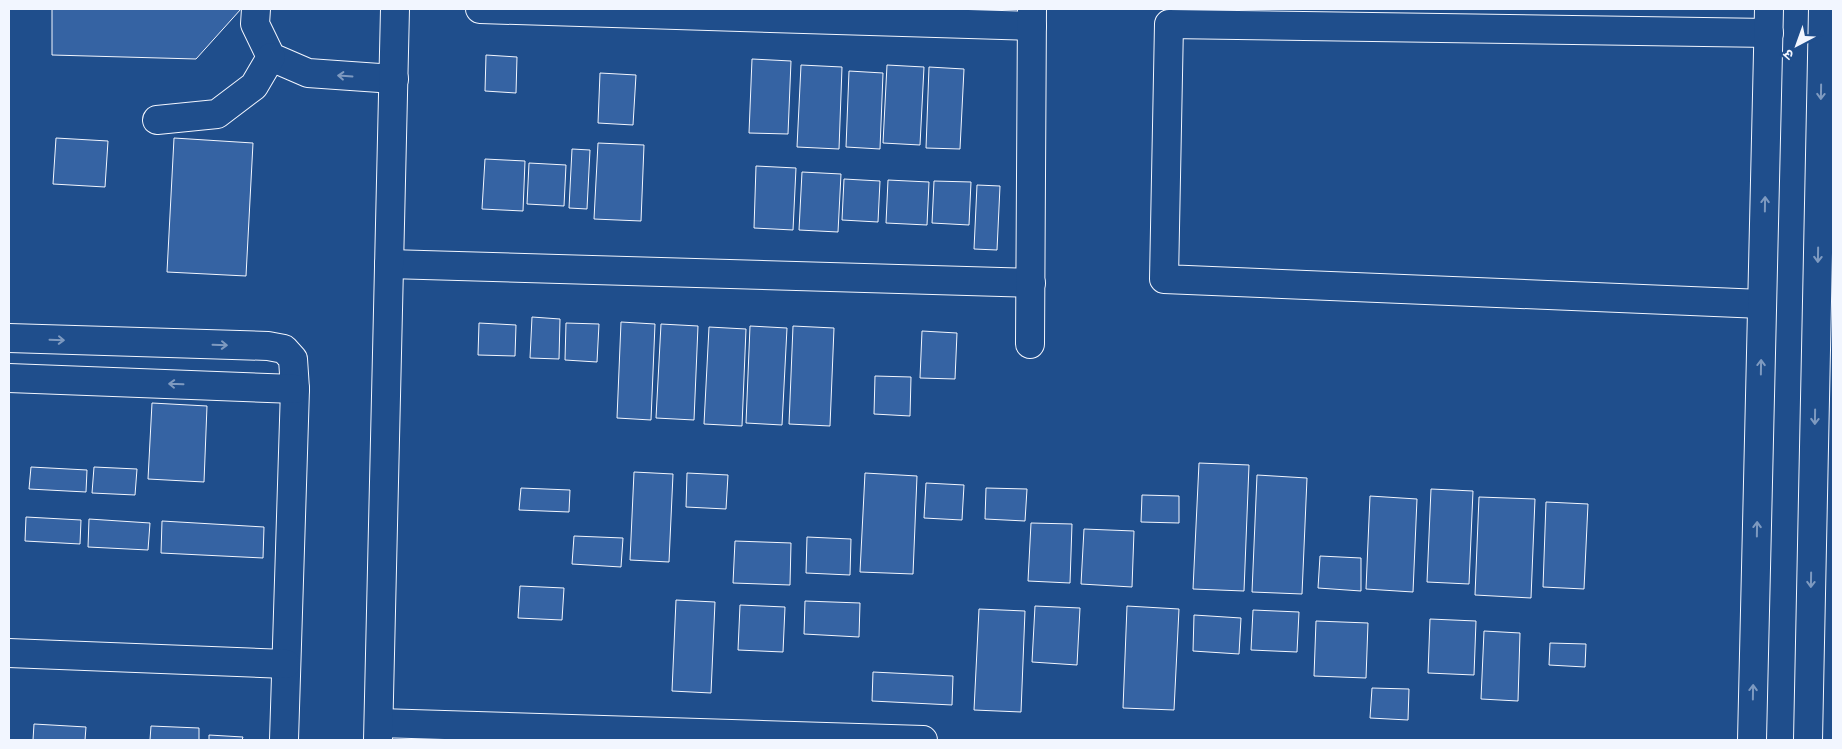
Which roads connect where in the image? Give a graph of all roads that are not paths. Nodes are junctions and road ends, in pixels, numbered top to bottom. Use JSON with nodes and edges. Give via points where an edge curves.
{"nodes":[{"id":1,"x":256,"y":9,"type":"edge"},
{"id":2,"x":395,"y":9,"type":"edge"},
{"id":3,"x":480,"y":9,"type":"edge"},
{"id":4,"x":1823,"y":9,"type":"edge"},
{"id":5,"x":1032,"y":17,"type":"edge"},
{"id":6,"x":1769,"y":21,"type":"edge"},
{"id":7,"x":271,"y":57,"type":"junction"},
{"id":8,"x":394,"y":79,"type":"junction"},
{"id":9,"x":158,"y":120,"type":"dead end"},
{"id":10,"x":389,"y":264,"type":"junction"},
{"id":11,"x":1031,"y":283,"type":"junction"},
{"id":12,"x":1762,"y":304,"type":"junction"},
{"id":13,"x":9,"y":338,"type":"edge"},
{"id":14,"x":1030,"y":344,"type":"dead end"},
{"id":15,"x":9,"y":378,"type":"edge"},
{"id":16,"x":295,"y":389,"type":"junction"},
{"id":17,"x":9,"y":653,"type":"edge"},
{"id":18,"x":286,"y":664,"type":"junction"},
{"id":19,"x":379,"y":732,"type":"edge"},
{"id":20,"x":813,"y":738,"type":"edge"},
{"id":21,"x":284,"y":740,"type":"edge"},
{"id":22,"x":923,"y":740,"type":"edge"},
{"id":23,"x":1752,"y":740,"type":"edge"},
{"id":24,"x":1808,"y":740,"type":"edge"}],
"edges":[{"from":1,"to":7,"type":"street","via":[[256,24]]},
{"from":2,"to":8,"type":"street"},
{"from":3,"to":5,"type":"street"},
{"from":4,"to":24,"type":"street","one_way":true},
{"from":5,"to":11,"type":"street"},
{"from":12,"to":6,"type":"street","one_way":true},
{"from":6,"to":12,"type":"street","via":[[1169,24],[1164,278]]},
{"from":8,"to":7,"type":"street","one_way":true,"via":[[308,73]]},
{"from":7,"to":9,"type":"street","via":[[254,86],[217,114]]},
{"from":8,"to":10,"type":"street"},
{"from":10,"to":11,"type":"street"},
{"from":10,"to":19,"type":"street"},
{"from":11,"to":14,"type":"street"},
{"from":23,"to":12,"type":"street","one_way":true},
{"from":13,"to":16,"type":"street","one_way":true,"via":[[268,346],[284,349],[293,359]]},
{"from":16,"to":15,"type":"street","one_way":true},
{"from":16,"to":18,"type":"street"},
{"from":17,"to":18,"type":"street"},
{"from":18,"to":21,"type":"street"},
{"from":19,"to":20,"type":"street"},
{"from":20,"to":22,"type":"street"}]}
